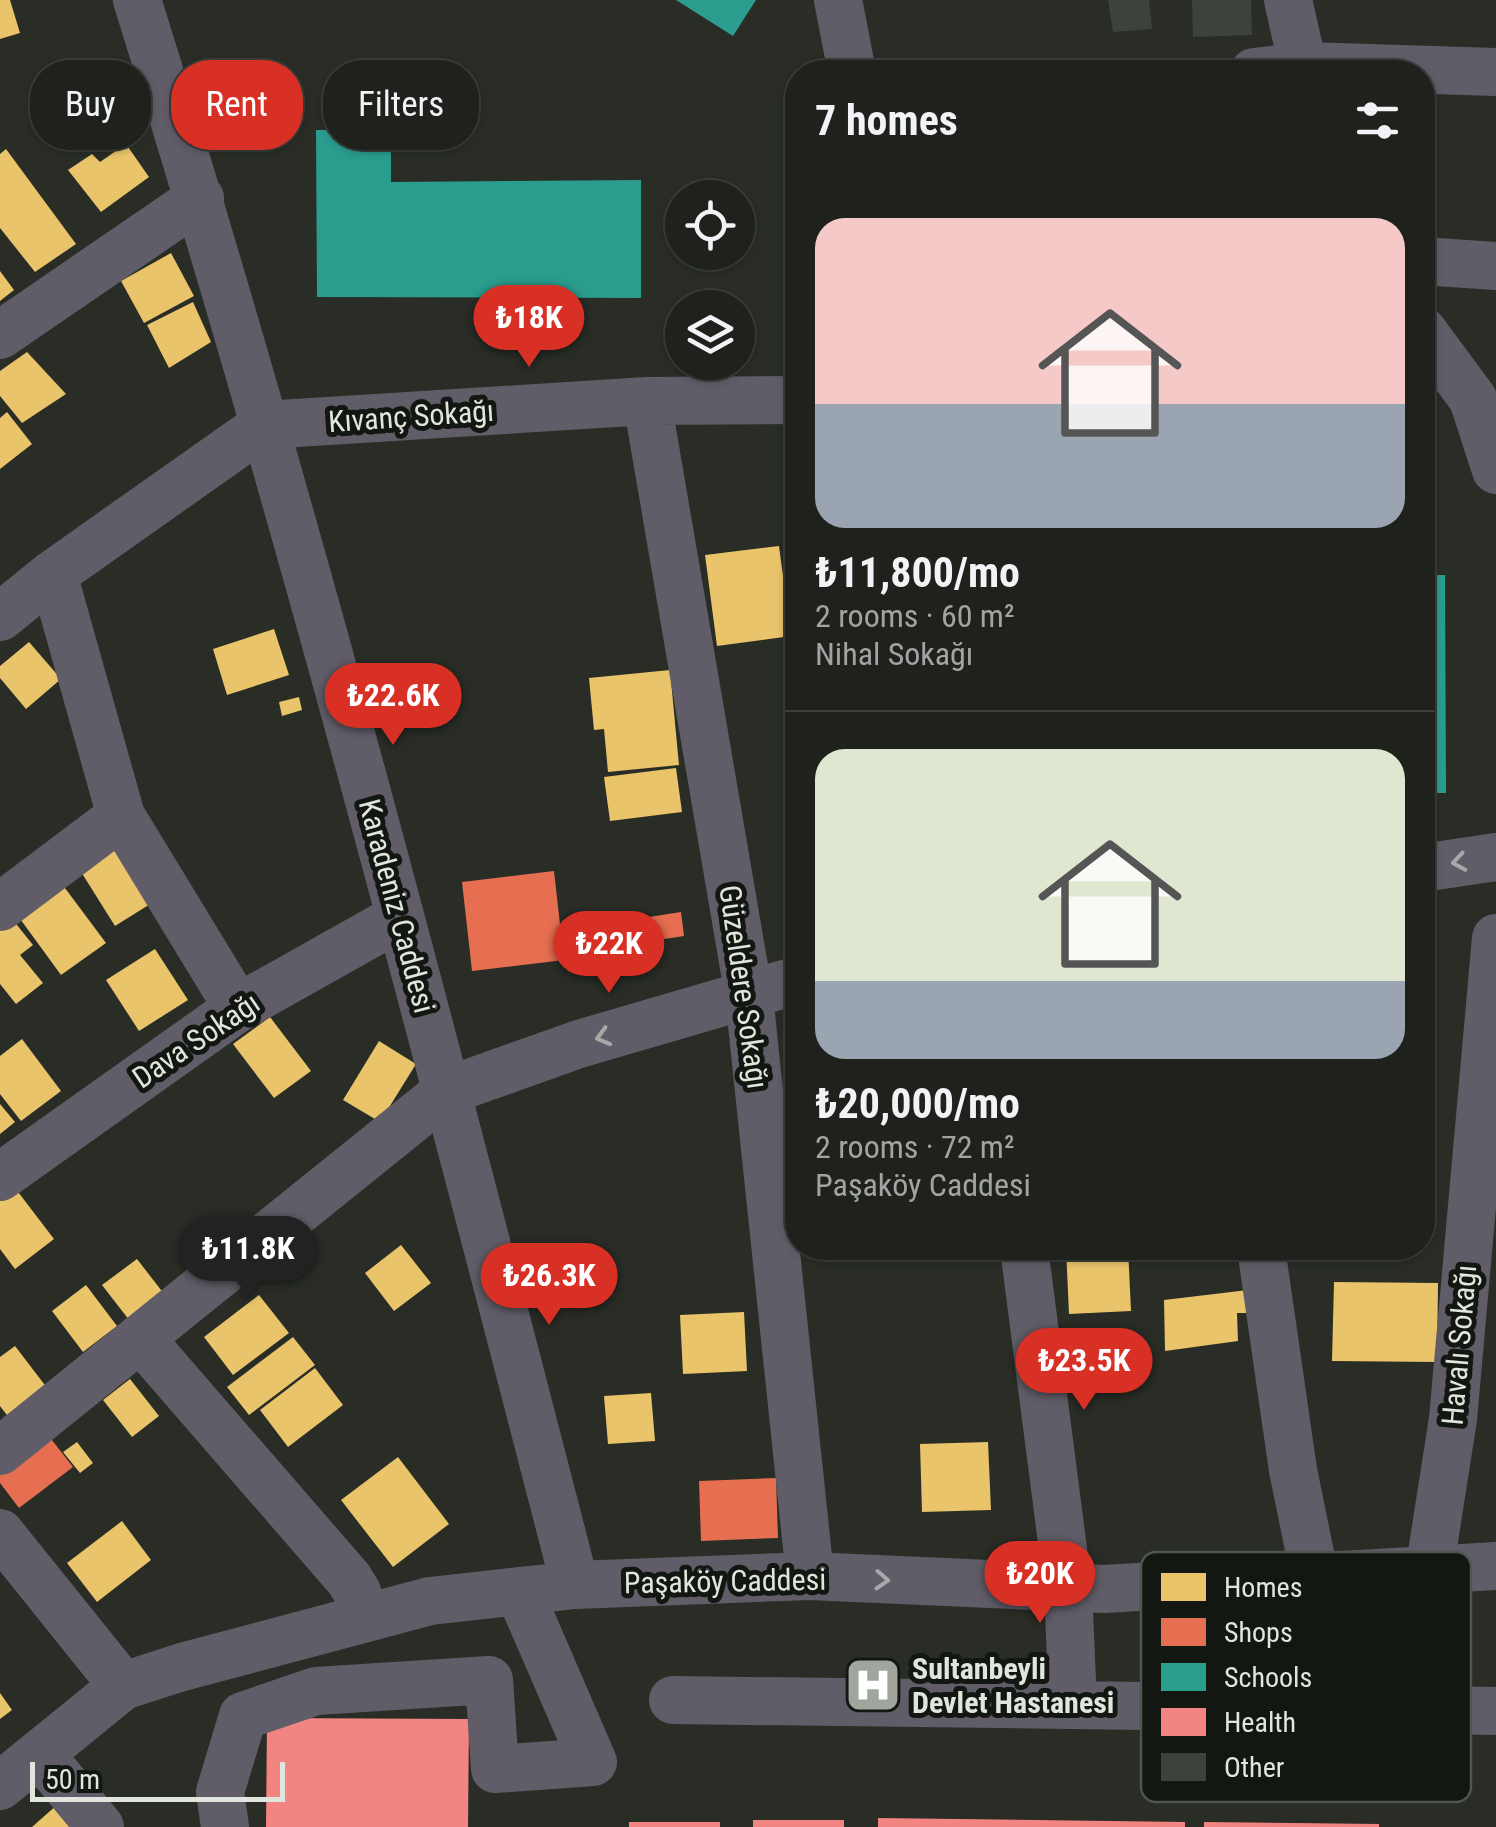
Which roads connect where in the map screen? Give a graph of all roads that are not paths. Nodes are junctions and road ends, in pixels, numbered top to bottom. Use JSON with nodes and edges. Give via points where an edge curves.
{"nodes":[{"id":1,"x":138,"y":0,"type":"edge"},
{"id":2,"x":838,"y":0,"type":"edge"},
{"id":3,"x":1288,"y":0,"type":"edge"},
{"id":4,"x":850,"y":60,"type":"edge"},
{"id":5,"x":1303,"y":60,"type":"edge"},
{"id":6,"x":1435,"y":69,"type":"edge"},
{"id":7,"x":1496,"y":72,"type":"edge"},
{"id":8,"x":200,"y":198,"type":"junction"},
{"id":9,"x":1435,"y":262,"type":"edge"},
{"id":10,"x":1496,"y":266,"type":"edge"},
{"id":11,"x":0,"y":335,"type":"edge"},
{"id":12,"x":1435,"y":348,"type":"edge"},
{"id":13,"x":785,"y":400,"type":"edge"},
{"id":14,"x":646,"y":401,"type":"junction"},
{"id":15,"x":264,"y":425,"type":"junction"},
{"id":16,"x":1496,"y":470,"type":"edge"},
{"id":17,"x":53,"y":574,"type":"junction"},
{"id":18,"x":0,"y":617,"type":"edge"},
{"id":19,"x":121,"y":816,"type":"junction"},
{"id":20,"x":1496,"y":857,"type":"edge"},
{"id":21,"x":1435,"y":866,"type":"edge"},
{"id":22,"x":0,"y":906,"type":"edge"},
{"id":23,"x":400,"y":917,"type":"junction"},
{"id":24,"x":1496,"y":938,"type":"edge"},
{"id":25,"x":785,"y":984,"type":"edge"},
{"id":26,"x":749,"y":996,"type":"junction"},
{"id":27,"x":238,"y":1008,"type":"junction"},
{"id":28,"x":447,"y":1091,"type":"junction"},
{"id":29,"x":0,"y":1177,"type":"edge"},
{"id":30,"x":1026,"y":1260,"type":"edge"},
{"id":31,"x":1263,"y":1260,"type":"edge"},
{"id":32,"x":140,"y":1338,"type":"junction"},
{"id":33,"x":0,"y":1450,"type":"edge"},
{"id":34,"x":0,"y":1533,"type":"edge"},
{"id":35,"x":1310,"y":1552,"type":"edge"},
{"id":36,"x":1432,"y":1552,"type":"edge"},
{"id":37,"x":1496,"y":1566,"type":"edge"},
{"id":38,"x":1471,"y":1568,"type":"edge"},
{"id":39,"x":810,"y":1576,"type":"junction"},
{"id":40,"x":575,"y":1585,"type":"junction"},
{"id":41,"x":1141,"y":1585,"type":"edge"},
{"id":42,"x":1068,"y":1588,"type":"junction"},
{"id":43,"x":520,"y":1591,"type":"junction"},
{"id":44,"x":365,"y":1618,"type":"junction"},
{"id":45,"x":123,"y":1686,"type":"junction"},
{"id":46,"x":673,"y":1700,"type":"dead end"},
{"id":47,"x":1072,"y":1705,"type":"junction"},
{"id":48,"x":1141,"y":1706,"type":"edge"},
{"id":49,"x":1471,"y":1711,"type":"edge"},
{"id":50,"x":1496,"y":1711,"type":"edge"},
{"id":51,"x":40,"y":1754,"type":"junction"},
{"id":52,"x":0,"y":1786,"type":"edge"},
{"id":53,"x":100,"y":1827,"type":"edge"},
{"id":54,"x":224,"y":1827,"type":"edge"}],
"edges":[{"from":1,"to":8,"type":"street","name":"Karadeniz Caddesi"},
{"from":2,"to":4,"type":"street"},
{"from":3,"to":5,"type":"street"},
{"from":6,"to":7,"type":"street"},
{"from":8,"to":11,"type":"street"},
{"from":8,"to":15,"type":"street","name":"Karadeniz Caddesi"},
{"from":9,"to":10,"type":"street"},
{"from":12,"to":16,"type":"street","via":[[1473,399]]},
{"from":13,"to":14,"type":"street","name":"Kıvanç Sokağı"},
{"from":14,"to":15,"type":"street","name":"Kıvanç Sokağı"},
{"from":14,"to":26,"type":"street","name":"Güzeldere Sokağı"},
{"from":15,"to":17,"type":"street"},
{"from":15,"to":23,"type":"street","name":"Karadeniz Caddesi"},
{"from":17,"to":18,"type":"street"},
{"from":17,"to":19,"type":"street"},
{"from":19,"to":22,"type":"street"},
{"from":19,"to":27,"type":"street"},
{"from":20,"to":21,"type":"street","one_way":true},
{"from":23,"to":27,"type":"street","name":"Dava Sokağı"},
{"from":23,"to":28,"type":"street","name":"Karadeniz Caddesi"},
{"from":24,"to":36,"type":"street","name":"Havalı Sokağı","via":[[1454,1420]]},
{"from":25,"to":26,"type":"street"},
{"from":26,"to":28,"type":"street","one_way":true,"via":[[579,1044]]},
{"from":26,"to":39,"type":"street","name":"Güzeldere Sokağı"},
{"from":27,"to":29,"type":"street","name":"Dava Sokağı"},
{"from":28,"to":32,"type":"street"},
{"from":28,"to":40,"type":"street","name":"Karadeniz Caddesi"},
{"from":30,"to":42,"type":"street"},
{"from":31,"to":35,"type":"street"},
{"from":32,"to":33,"type":"street"},
{"from":32,"to":44,"type":"street","via":[[349,1579]]},
{"from":34,"to":45,"type":"street"},
{"from":37,"to":38,"type":"street","name":"Paşaköy Caddesi"},
{"from":39,"to":40,"type":"street","name":"Paşaköy Caddesi"},
{"from":39,"to":42,"type":"street","name":"Paşaköy Caddesi","one_way":true},
{"from":40,"to":43,"type":"street","name":"Paşaköy Caddesi"},
{"from":41,"to":42,"type":"street","name":"Paşaköy Caddesi"},
{"from":42,"to":47,"type":"street"},
{"from":43,"to":44,"type":"street","name":"Paşaköy Caddesi","via":[[430,1601]]},
{"from":43,"to":54,"type":"street","via":[[593,1762],[494,1768],[488,1680],[316,1691],[242,1716],[220,1792]]},
{"from":44,"to":45,"type":"street","name":"Paşaköy Caddesi"},
{"from":45,"to":51,"type":"street","name":"Paşaköy Caddesi"},
{"from":46,"to":47,"type":"street"},
{"from":47,"to":48,"type":"street"},
{"from":49,"to":50,"type":"street"},
{"from":51,"to":52,"type":"street","name":"Paşaköy Caddesi"},
{"from":51,"to":53,"type":"street"}]}
